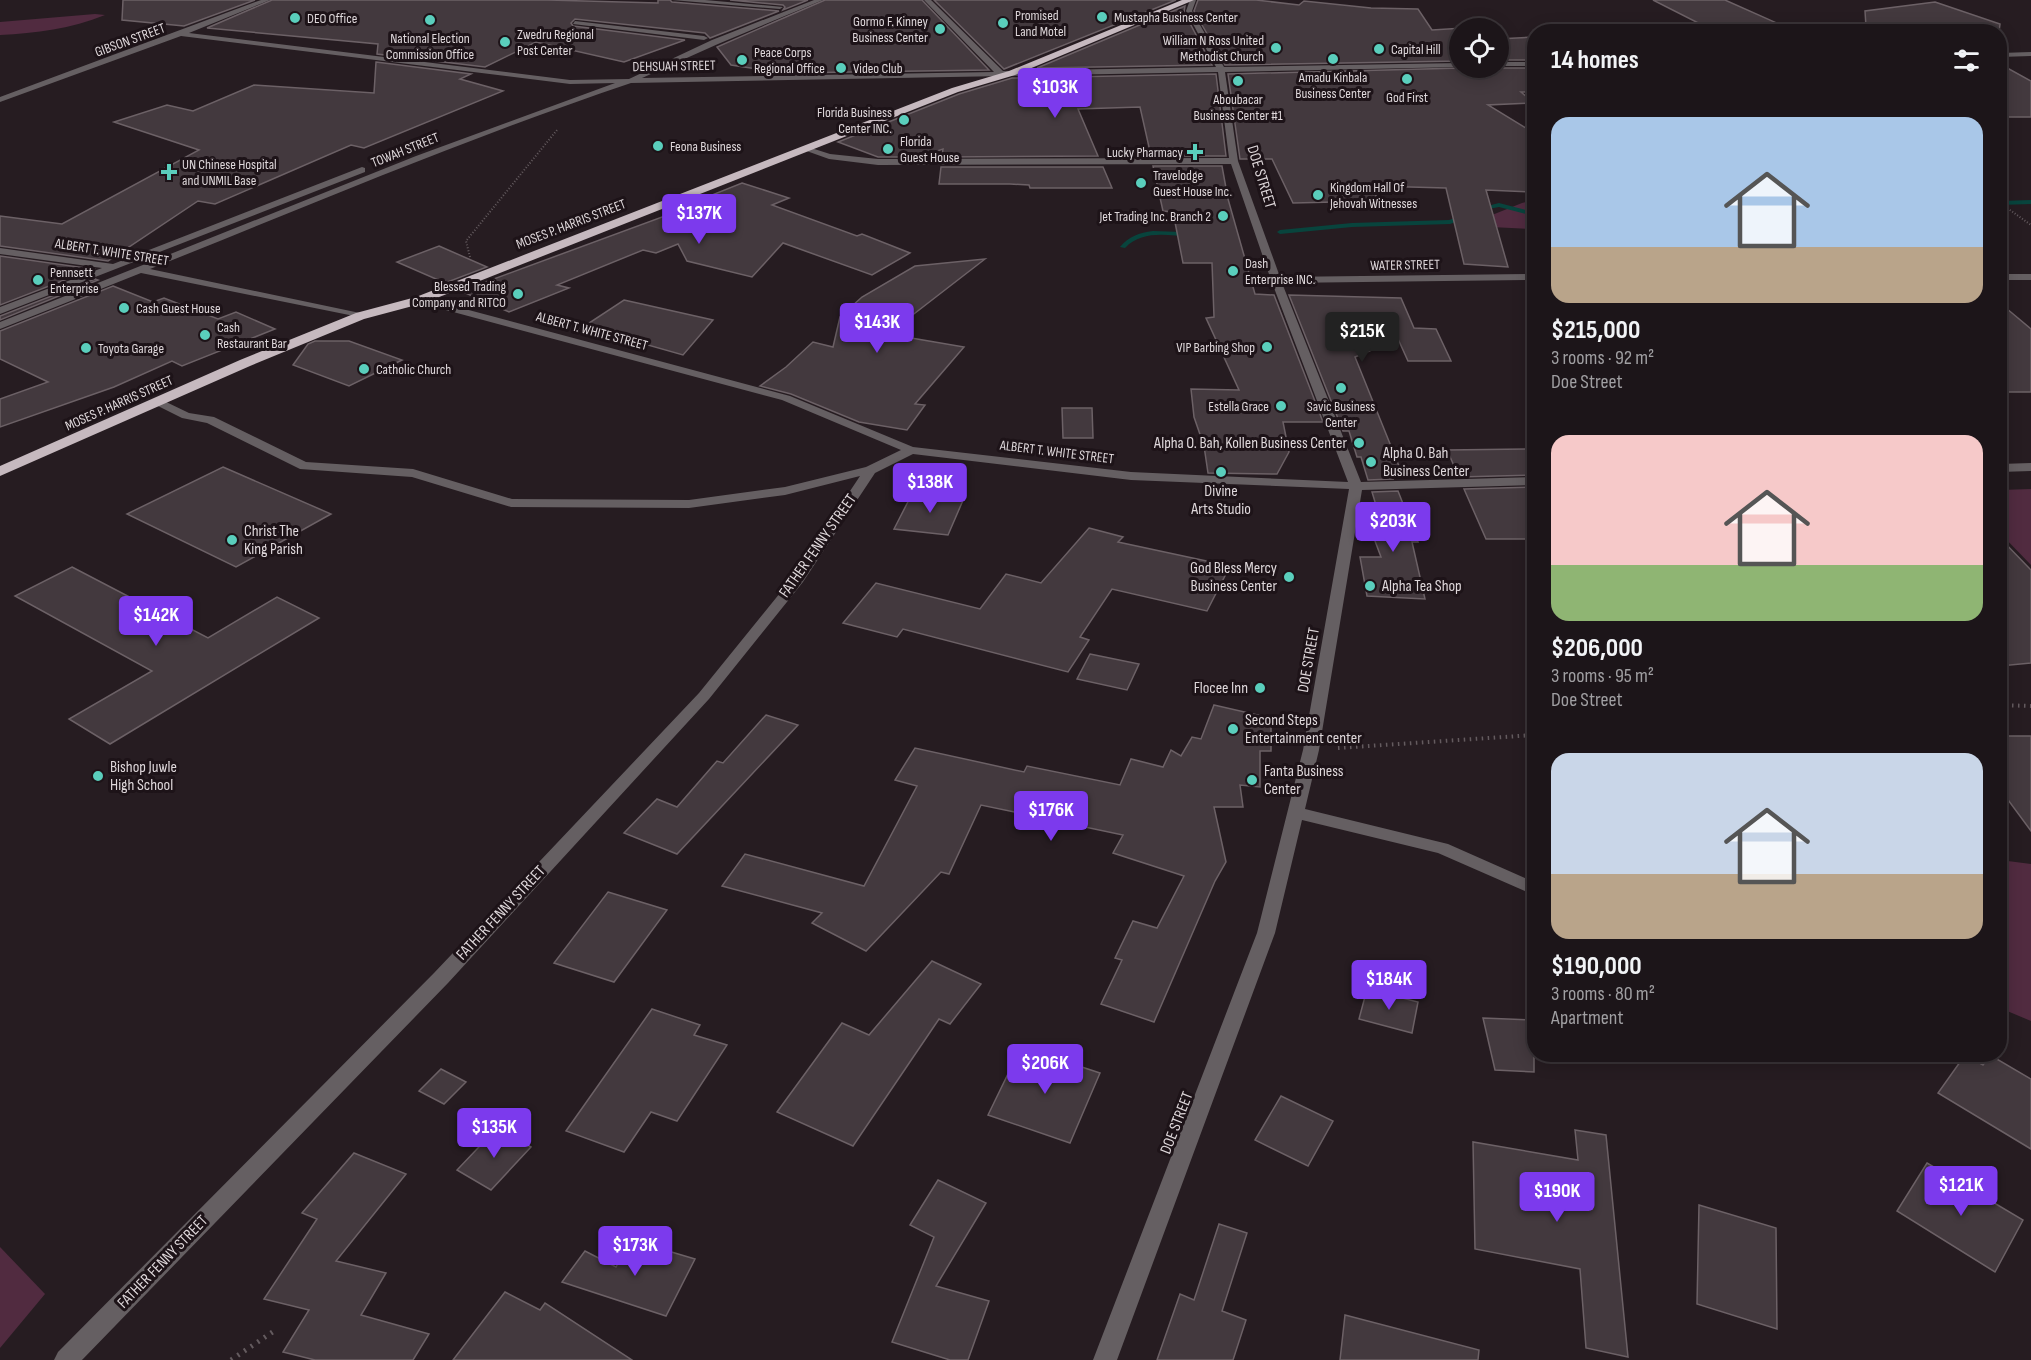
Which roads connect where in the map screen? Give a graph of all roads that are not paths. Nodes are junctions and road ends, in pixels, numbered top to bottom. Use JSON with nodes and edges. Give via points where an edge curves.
{"nodes":[{"id":1,"x":267,"y":0,"type":"edge"},
{"id":2,"x":675,"y":0,"type":"edge"},
{"id":3,"x":798,"y":0,"type":"edge"},
{"id":4,"x":820,"y":0,"type":"edge"},
{"id":5,"x":927,"y":0,"type":"edge"},
{"id":6,"x":1192,"y":0,"type":"edge"},
{"id":7,"x":780,"y":7,"type":"junction"},
{"id":8,"x":575,"y":23,"type":"dead end"},
{"id":9,"x":180,"y":34,"type":"junction"},
{"id":10,"x":704,"y":38,"type":"junction"},
{"id":11,"x":2031,"y":54,"type":"edge"},
{"id":12,"x":2007,"y":55,"type":"edge"},
{"id":13,"x":1509,"y":64,"type":"edge"},
{"id":14,"x":1527,"y":64,"type":"edge"},
{"id":15,"x":1449,"y":65,"type":"edge"},
{"id":16,"x":1221,"y":69,"type":"junction"},
{"id":17,"x":1006,"y":73,"type":"junction"},
{"id":18,"x":606,"y":80,"type":"junction"},
{"id":19,"x":630,"y":81,"type":"junction"},
{"id":20,"x":0,"y":100,"type":"edge"},
{"id":21,"x":805,"y":149,"type":"junction"},
{"id":22,"x":1234,"y":161,"type":"junction"},
{"id":23,"x":0,"y":251,"type":"edge"},
{"id":24,"x":113,"y":266,"type":"junction"},
{"id":25,"x":140,"y":270,"type":"junction"},
{"id":26,"x":1527,"y":277,"type":"edge"},
{"id":27,"x":2007,"y":277,"type":"edge"},
{"id":28,"x":2031,"y":277,"type":"edge"},
{"id":29,"x":1276,"y":280,"type":"junction"},
{"id":30,"x":420,"y":300,"type":"junction"},
{"id":31,"x":0,"y":311,"type":"edge"},
{"id":32,"x":360,"y":315,"type":"junction"},
{"id":33,"x":0,"y":326,"type":"edge"},
{"id":34,"x":158,"y":402,"type":"junction"},
{"id":35,"x":911,"y":450,"type":"junction"},
{"id":36,"x":2031,"y":467,"type":"edge"},
{"id":37,"x":2007,"y":468,"type":"edge"},
{"id":38,"x":870,"y":470,"type":"junction"},
{"id":39,"x":0,"y":472,"type":"edge"},
{"id":40,"x":1527,"y":481,"type":"edge"},
{"id":41,"x":1356,"y":486,"type":"junction"},
{"id":42,"x":1297,"y":813,"type":"junction"},
{"id":43,"x":1527,"y":886,"type":"edge"},
{"id":44,"x":66,"y":1360,"type":"edge"},
{"id":45,"x":1105,"y":1360,"type":"edge"}],
"edges":[{"from":1,"to":9,"type":"street","name":"GIBSON STREET"},
{"from":2,"to":7,"type":"street"},
{"from":3,"to":7,"type":"street","name":"TOWAH STREET"},
{"from":4,"to":19,"type":"street","name":"TOWAH STREET"},
{"from":5,"to":17,"type":"street"},
{"from":6,"to":16,"type":"street","name":"DOE STREET","via":[[1189,11]]},
{"from":6,"to":17,"type":"highway","name":"MOSES P. HARRIS STREET"},
{"from":7,"to":10,"type":"street","name":"TOWAH STREET"},
{"from":8,"to":10,"type":"street"},
{"from":9,"to":18,"type":"street","name":"DEHSUAH STREET","via":[[570,82]]},
{"from":9,"to":20,"type":"street","name":"GIBSON STREET"},
{"from":10,"to":18,"type":"street","name":"TOWAH STREET"},
{"from":11,"to":12,"type":"street"},
{"from":13,"to":14,"type":"street"},
{"from":15,"to":16,"type":"street","name":"DEHSUAH STREET"},
{"from":16,"to":17,"type":"street","name":"DEHSUAH STREET"},
{"from":16,"to":22,"type":"street","name":"DOE STREET"},
{"from":17,"to":19,"type":"street","name":"DEHSUAH STREET"},
{"from":17,"to":21,"type":"highway","name":"MOSES P. HARRIS STREET"},
{"from":18,"to":19,"type":"street","name":"DEHSUAH STREET"},
{"from":18,"to":24,"type":"street","name":"TOWAH STREET"},
{"from":19,"to":25,"type":"street","name":"TOWAH STREET","via":[[419,158]]},
{"from":21,"to":22,"type":"street","via":[[878,162]]},
{"from":21,"to":30,"type":"highway","name":"MOSES P. HARRIS STREET"},
{"from":22,"to":29,"type":"street","name":"DOE STREET"},
{"from":23,"to":24,"type":"street","name":"ALBERT T. WHITE STREET"},
{"from":24,"to":25,"type":"street","name":"ALBERT T. WHITE STREET"},
{"from":24,"to":31,"type":"street","name":"TOWAH STREET"},
{"from":25,"to":32,"type":"street","name":"ALBERT T. WHITE STREET"},
{"from":25,"to":33,"type":"street","name":"TOWAH STREET"},
{"from":26,"to":29,"type":"street","name":"WATER STREET"},
{"from":27,"to":28,"type":"street"},
{"from":29,"to":41,"type":"street","name":"DOE STREET"},
{"from":30,"to":32,"type":"highway","name":"MOSES P. HARRIS STREET"},
{"from":30,"to":35,"type":"street","name":"ALBERT T. WHITE STREET","via":[[786,398]]},
{"from":32,"to":34,"type":"highway","name":"MOSES P. HARRIS STREET"},
{"from":34,"to":38,"type":"street","via":[[186,416],[210,420],[304,466],[413,473],[511,503],[689,504],[785,491]]},
{"from":34,"to":39,"type":"highway","name":"MOSES P. HARRIS STREET"},
{"from":35,"to":38,"type":"street"},
{"from":35,"to":41,"type":"street","name":"ALBERT T. WHITE STREET","via":[[1131,476]]},
{"from":36,"to":37,"type":"street"},
{"from":38,"to":44,"type":"street","name":"FATHER FENNY STREET","via":[[798,579],[704,696],[441,978]]},
{"from":40,"to":41,"type":"street","name":"ALBERT T. WHITE STREET"},
{"from":41,"to":42,"type":"street","name":"DOE STREET"},
{"from":42,"to":43,"type":"street","via":[[1442,848]]},
{"from":42,"to":45,"type":"street","name":"DOE STREET","via":[[1266,933]]}]}
